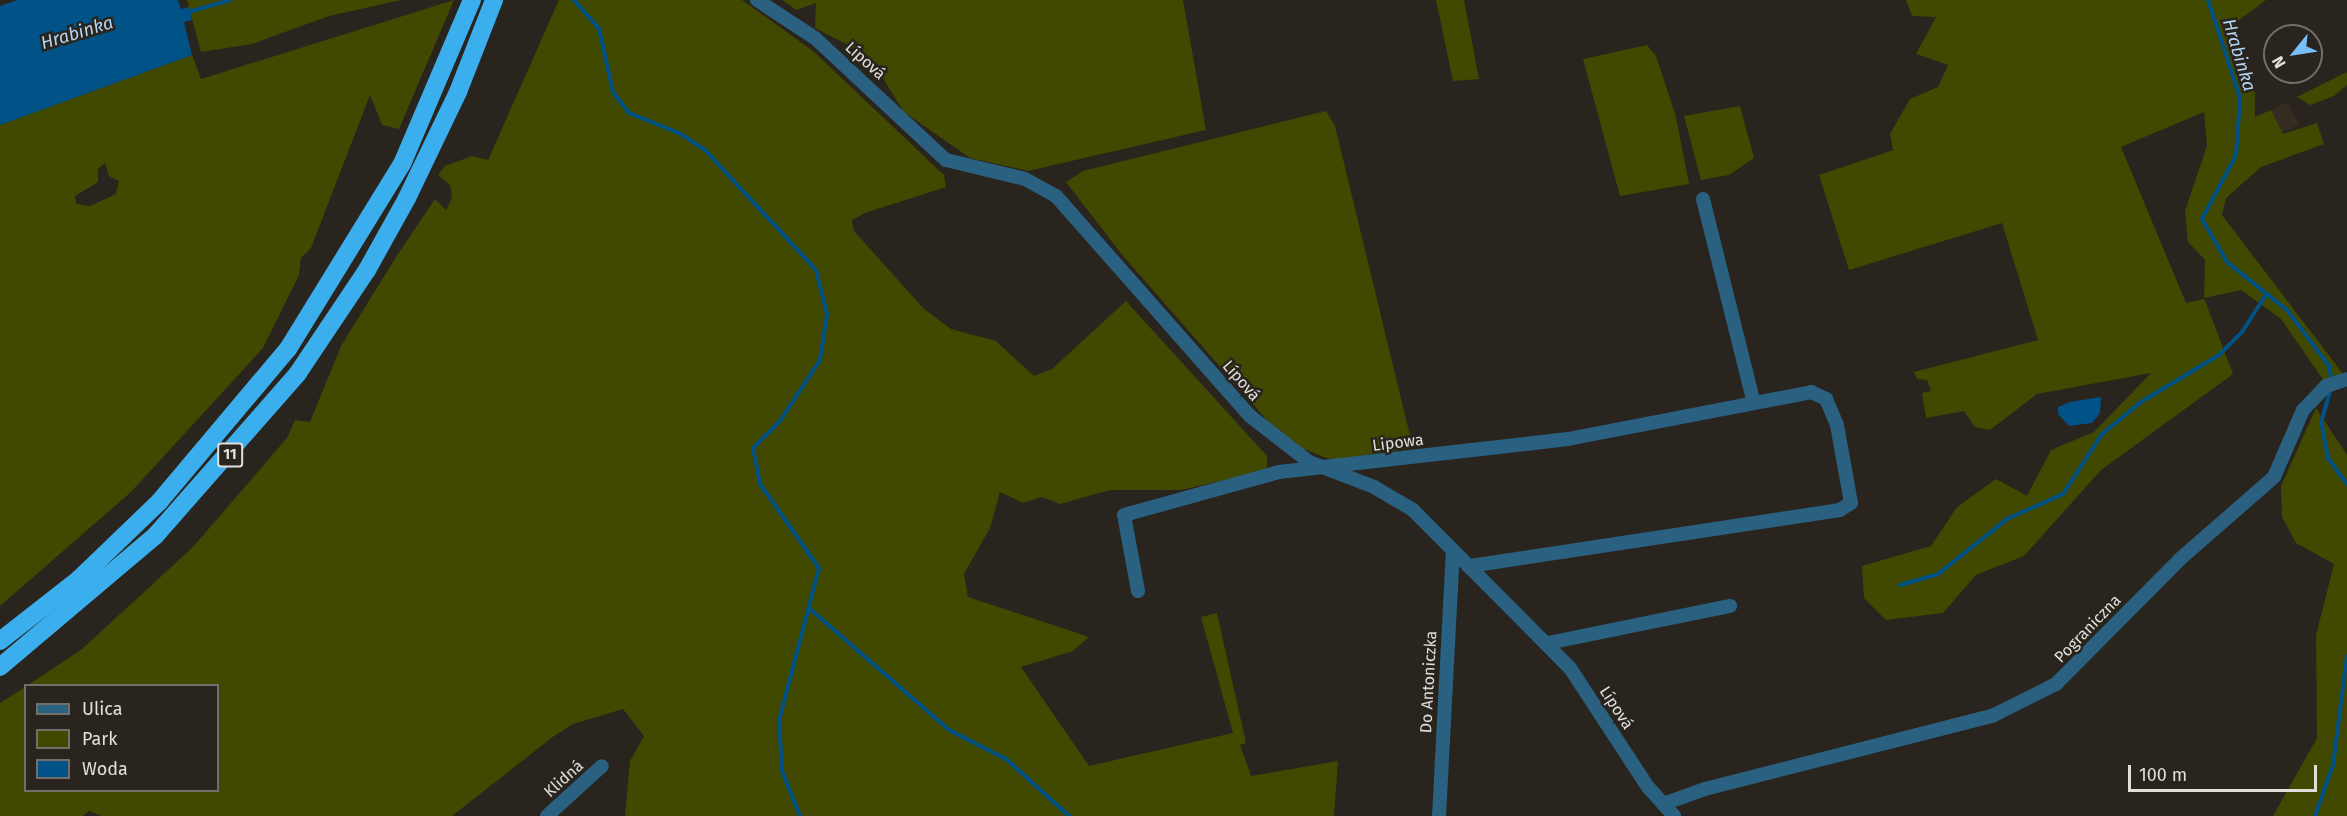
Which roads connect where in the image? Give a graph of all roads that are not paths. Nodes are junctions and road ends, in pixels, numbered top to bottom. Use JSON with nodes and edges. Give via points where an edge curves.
{"nodes":[{"id":1,"x":472,"y":0,"type":"edge"},
{"id":2,"x":494,"y":0,"type":"edge"},
{"id":3,"x":757,"y":0,"type":"edge"},
{"id":4,"x":1703,"y":199,"type":"dead end"},
{"id":5,"x":2344,"y":380,"type":"edge"},
{"id":6,"x":1753,"y":400,"type":"junction"},
{"id":7,"x":1327,"y":469,"type":"junction"},
{"id":8,"x":1453,"y":550,"type":"junction"},
{"id":9,"x":1468,"y":566,"type":"junction"},
{"id":10,"x":1137,"y":591,"type":"dead end"},
{"id":11,"x":1730,"y":606,"type":"dead end"},
{"id":12,"x":0,"y":642,"type":"edge"},
{"id":13,"x":1548,"y":643,"type":"junction"},
{"id":14,"x":0,"y":667,"type":"edge"},
{"id":15,"x":602,"y":766,"type":"dead end"},
{"id":16,"x":1663,"y":804,"type":"junction"},
{"id":17,"x":547,"y":816,"type":"edge"},
{"id":18,"x":1439,"y":816,"type":"edge"},
{"id":19,"x":1674,"y":816,"type":"edge"}],
"edges":[{"from":1,"to":12,"type":"highway","number":"11","via":[[421,126],[389,188],[313,314],[226,429],[121,541]]},
{"from":2,"to":14,"type":"highway","number":"11","via":[[458,92],[407,198],[322,339],[208,480],[97,590]]},
{"from":3,"to":7,"type":"street","name":"Lípová","via":[[815,38],[946,160],[1025,179],[1056,196],[1250,416],[1309,462]]},
{"from":4,"to":6,"type":"street"},
{"from":5,"to":16,"type":"street","name":"Pograniczna","via":[[2317,394],[2303,410],[2274,477],[2180,559],[2056,684],[1992,716],[1705,789]]},
{"from":6,"to":7,"type":"street","name":"Lipowa","via":[[1568,439]]},
{"from":6,"to":9,"type":"street","name":"Lipowa","via":[[1811,392],[1826,399],[1838,425],[1851,503],[1749,526]]},
{"from":7,"to":8,"type":"street","name":"Lípová","via":[[1413,510]]},
{"from":7,"to":10,"type":"street","name":"Lipowa","via":[[1279,472],[1124,515]]},
{"from":8,"to":9,"type":"street","name":"Lípová"},
{"from":8,"to":18,"type":"street","name":"Do Antoniczka"},
{"from":9,"to":13,"type":"street","name":"Lípová"},
{"from":11,"to":13,"type":"street"},
{"from":13,"to":16,"type":"street","name":"Lípová"},
{"from":15,"to":17,"type":"street","name":"Klidná"},
{"from":16,"to":19,"type":"street","name":"Lípová"}]}
